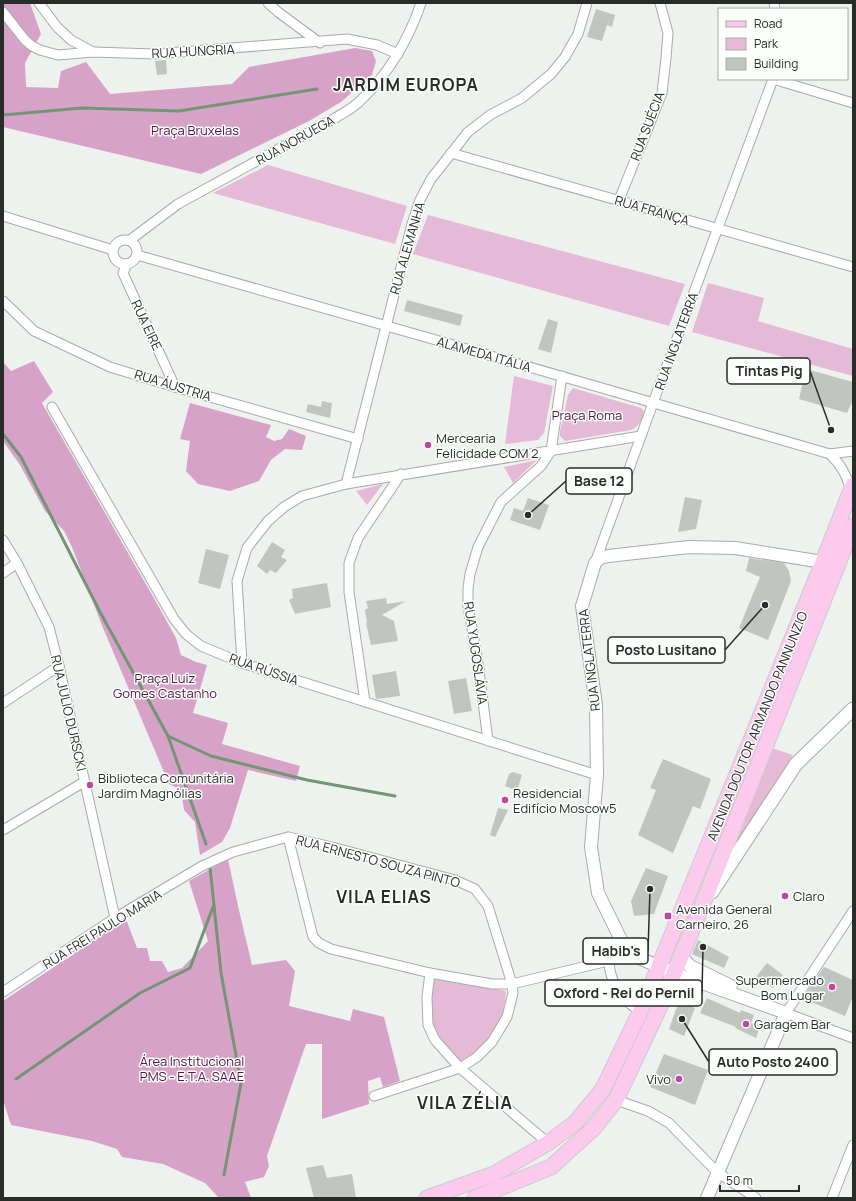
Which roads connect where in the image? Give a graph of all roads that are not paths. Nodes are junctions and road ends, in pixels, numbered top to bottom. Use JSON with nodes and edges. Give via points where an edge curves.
{"nodes":[{"id":1,"x":39,"y":3,"type":"edge"},
{"id":2,"x":268,"y":3,"type":"edge"},
{"id":3,"x":421,"y":3,"type":"edge"},
{"id":4,"x":587,"y":3,"type":"edge"},
{"id":5,"x":660,"y":3,"type":"edge"},
{"id":6,"x":3,"y":12,"type":"edge"},
{"id":7,"x":320,"y":42,"type":"junction"},
{"id":8,"x":93,"y":52,"type":"junction"},
{"id":9,"x":398,"y":54,"type":"junction"},
{"id":10,"x":773,"y":80,"type":"edge"},
{"id":11,"x":776,"y":80,"type":"edge"},
{"id":12,"x":853,"y":104,"type":"edge"},
{"id":13,"x":450,"y":153,"type":"junction"},
{"id":14,"x":619,"y":200,"type":"junction"},
{"id":15,"x":3,"y":216,"type":"edge"},
{"id":16,"x":717,"y":229,"type":"junction"},
{"id":17,"x":130,"y":240,"type":"junction"},
{"id":18,"x":113,"y":250,"type":"junction"},
{"id":19,"x":137,"y":255,"type":"junction"},
{"id":20,"x":127,"y":264,"type":"junction"},
{"id":21,"x":853,"y":267,"type":"edge"},
{"id":22,"x":3,"y":301,"type":"edge"},
{"id":23,"x":386,"y":326,"type":"junction"},
{"id":24,"x":562,"y":376,"type":"junction"},
{"id":25,"x":175,"y":387,"type":"junction"},
{"id":26,"x":653,"y":403,"type":"junction"},
{"id":27,"x":52,"y":407,"type":"dead end"},
{"id":28,"x":641,"y":436,"type":"junction"},
{"id":29,"x":358,"y":439,"type":"junction"},
{"id":30,"x":551,"y":451,"type":"junction"},
{"id":31,"x":853,"y":451,"type":"edge"},
{"id":32,"x":830,"y":454,"type":"junction"},
{"id":33,"x":401,"y":474,"type":"junction"},
{"id":34,"x":346,"y":484,"type":"junction"},
{"id":35,"x":852,"y":488,"type":"edge"},
{"id":36,"x":853,"y":526,"type":"edge"},
{"id":37,"x":3,"y":540,"type":"edge"},
{"id":38,"x":848,"y":555,"type":"edge"},
{"id":39,"x":825,"y":557,"type":"junction"},
{"id":40,"x":17,"y":563,"type":"junction"},
{"id":41,"x":595,"y":563,"type":"junction"},
{"id":42,"x":3,"y":573,"type":"edge"},
{"id":43,"x":242,"y":663,"type":"junction"},
{"id":44,"x":59,"y":666,"type":"junction"},
{"id":45,"x":365,"y":702,"type":"junction"},
{"id":46,"x":3,"y":703,"type":"edge"},
{"id":47,"x":853,"y":709,"type":"edge"},
{"id":48,"x":488,"y":741,"type":"junction"},
{"id":49,"x":597,"y":775,"type":"junction"},
{"id":50,"x":84,"y":782,"type":"junction"},
{"id":51,"x":3,"y":830,"type":"edge"},
{"id":52,"x":288,"y":837,"type":"junction"},
{"id":53,"x":202,"y":866,"type":"joint"},
{"id":54,"x":700,"y":911,"type":"junction"},
{"id":55,"x":853,"y":911,"type":"edge"},
{"id":56,"x":115,"y":918,"type":"junction"},
{"id":57,"x":621,"y":942,"type":"junction"},
{"id":58,"x":681,"y":956,"type":"junction"},
{"id":59,"x":608,"y":961,"type":"junction"},
{"id":60,"x":659,"y":967,"type":"junction"},
{"id":61,"x":430,"y":973,"type":"junction"},
{"id":62,"x":674,"y":973,"type":"junction"},
{"id":63,"x":512,"y":984,"type":"junction"},
{"id":64,"x":3,"y":992,"type":"edge"},
{"id":65,"x":640,"y":1012,"type":"junction"},
{"id":66,"x":786,"y":1013,"type":"junction"},
{"id":67,"x":853,"y":1038,"type":"edge"},
{"id":68,"x":460,"y":1068,"type":"junction"},
{"id":69,"x":374,"y":1096,"type":"dead end"},
{"id":70,"x":616,"y":1100,"type":"junction"},
{"id":71,"x":548,"y":1143,"type":"junction"},
{"id":72,"x":853,"y":1145,"type":"edge"},
{"id":73,"x":718,"y":1172,"type":"junction"},
{"id":74,"x":427,"y":1198,"type":"edge"},
{"id":75,"x":475,"y":1198,"type":"edge"},
{"id":76,"x":707,"y":1198,"type":"edge"},
{"id":77,"x":756,"y":1198,"type":"edge"},
{"id":78,"x":832,"y":1198,"type":"edge"}],
"edges":[{"from":1,"to":8,"type":"street","via":[[57,27],[72,40]]},
{"from":2,"to":7,"type":"street"},
{"from":3,"to":9,"type":"street","name":"RUA NORUEGA","via":[[415,22]]},
{"from":4,"to":13,"type":"street","name":"RUA ALEMANHA","via":[[578,34],[565,57],[551,74],[522,98],[468,132]]},
{"from":5,"to":14,"type":"street","name":"RUA SUÉCIA","via":[[668,33],[662,93]]},
{"from":6,"to":8,"type":"street","name":"RUA HUNGRIA","via":[[26,40],[40,50],[58,55]]},
{"from":7,"to":8,"type":"street","name":"RUA HUNGRIA","via":[[155,54]]},
{"from":7,"to":9,"type":"street","name":"RUA HUNGRIA","via":[[347,40],[377,45]]},
{"from":9,"to":17,"type":"street","name":"RUA NORUEGA","via":[[378,82],[354,106],[178,204]]},
{"from":10,"to":16,"type":"street","name":"RUA INGLATERRA"},
{"from":11,"to":12,"type":"street"},
{"from":13,"to":14,"type":"street","name":"RUA FRANÇA"},
{"from":13,"to":23,"type":"street","name":"RUA ALEMANHA","via":[[431,179],[420,200]]},
{"from":14,"to":16,"type":"street","name":"RUA FRANÇA"},
{"from":15,"to":18,"type":"street"},
{"from":16,"to":21,"type":"street","name":"RUA FRANÇA"},
{"from":16,"to":26,"type":"street","name":"RUA INGLATERRA"},
{"from":17,"to":18,"type":"street","via":[[119,241]]},
{"from":17,"to":19,"type":"street","via":[[137,248]]},
{"from":18,"to":20,"type":"street","via":[[116,261]]},
{"from":19,"to":20,"type":"street","via":[[133,262]]},
{"from":19,"to":23,"type":"street","name":"ALAMEDA ITÁLIA"},
{"from":20,"to":25,"type":"street","name":"RUA EIRE","via":[[123,273]]},
{"from":22,"to":25,"type":"street","name":"RUA ÁUSTRIA","via":[[34,331],[110,366]]},
{"from":23,"to":24,"type":"street","name":"ALAMEDA ITÁLIA"},
{"from":23,"to":29,"type":"street","name":"RUA ALEMANHA"},
{"from":24,"to":26,"type":"street","name":"ALAMEDA ITÁLIA"},
{"from":24,"to":30,"type":"street","name":"RUA YUGOSLÁVIA"},
{"from":25,"to":29,"type":"street","name":"RUA ÁUSTRIA"},
{"from":26,"to":28,"type":"street","name":"RUA INGLATERRA"},
{"from":26,"to":32,"type":"street","name":"ALAMEDA ITÁLIA"},
{"from":27,"to":43,"type":"street","name":"RUA RÚSSIA","via":[[174,620],[201,646]]},
{"from":28,"to":30,"type":"street"},
{"from":28,"to":41,"type":"street","name":"RUA INGLATERRA"},
{"from":29,"to":34,"type":"street","name":"RUA ALEMANHA"},
{"from":30,"to":33,"type":"street"},
{"from":30,"to":48,"type":"street","name":"RUA YUGOSLÁVIA","via":[[541,466],[501,502],[478,547],[470,574],[468,606]]},
{"from":31,"to":32,"type":"street","name":"ALAMEDA ITÁLIA"},
{"from":32,"to":35,"type":"street","via":[[840,464]]},
{"from":33,"to":34,"type":"street"},
{"from":33,"to":45,"type":"street","via":[[358,538],[349,563],[349,592]]},
{"from":34,"to":43,"type":"street","via":[[302,496],[284,507],[268,521],[247,548],[237,581]]},
{"from":35,"to":39,"type":"main road","name":"AVENIDA DOUTOR ARMANDO PANNUNZIO"},
{"from":36,"to":38,"type":"main road","name":"AVENIDA DOUTOR ARMANDO PANNUNZIO"},
{"from":37,"to":40,"type":"street","name":"RUA JULIO DURSCKI"},
{"from":38,"to":39,"type":"street","via":[[834,552]]},
{"from":38,"to":54,"type":"main road","name":"AVENIDA DOUTOR ARMANDO PANNUNZIO"},
{"from":39,"to":41,"type":"street","via":[[735,548],[689,547],[608,556],[600,558]]},
{"from":39,"to":60,"type":"main road","name":"AVENIDA DOUTOR ARMANDO PANNUNZIO"},
{"from":40,"to":42,"type":"street"},
{"from":40,"to":44,"type":"street","name":"RUA JULIO DURSCKI","via":[[49,627]]},
{"from":41,"to":49,"type":"street","name":"RUA INGLATERRA","via":[[582,606],[596,705]]},
{"from":43,"to":45,"type":"street","name":"RUA RÚSSIA"},
{"from":44,"to":46,"type":"street"},
{"from":44,"to":50,"type":"street","name":"RUA JULIO DURSCKI"},
{"from":45,"to":48,"type":"street","name":"RUA RÚSSIA"},
{"from":47,"to":54,"type":"main road","via":[[796,764]]},
{"from":48,"to":49,"type":"street","name":"RUA RÚSSIA"},
{"from":49,"to":57,"type":"street","name":"RUA INGLATERRA","via":[[591,846],[598,893]]},
{"from":50,"to":51,"type":"street"},
{"from":50,"to":56,"type":"street","name":"RUA JULIO DURSCKI"},
{"from":52,"to":53,"type":"street","name":"RUA ERNESTO SOUZA PINTO","via":[[233,852]]},
{"from":52,"to":61,"type":"street","via":[[313,938],[331,949]]},
{"from":52,"to":63,"type":"street","name":"RUA ERNESTO SOUZA PINTO","via":[[455,880],[475,889],[488,906]]},
{"from":53,"to":56,"type":"street","name":"RUA FREI PAULO MARIA"},
{"from":54,"to":58,"type":"main road","name":"AVENIDA DOUTOR ARMANDO PANNUNZIO"},
{"from":55,"to":66,"type":"street"},
{"from":56,"to":64,"type":"street","name":"RUA FREI PAULO MARIA"},
{"from":57,"to":59,"type":"street"},
{"from":57,"to":60,"type":"street","name":"RUA INGLATERRA","via":[[630,954]]},
{"from":58,"to":62,"type":"main road","name":"AVENIDA DOUTOR ARMANDO PANNUNZIO"},
{"from":58,"to":66,"type":"street","via":[[690,966]]},
{"from":59,"to":63,"type":"street"},
{"from":59,"to":65,"type":"street","via":[[616,989],[622,998]]},
{"from":60,"to":62,"type":"street","name":"RUA INGLATERRA"},
{"from":60,"to":65,"type":"main road","name":"AVENIDA DOUTOR ARMANDO PANNUNZIO"},
{"from":61,"to":63,"type":"street","via":[[492,984]]},
{"from":61,"to":68,"type":"street","via":[[427,997],[428,1025],[436,1040]]},
{"from":62,"to":66,"type":"street","name":"RUA INGLATERRA"},
{"from":62,"to":70,"type":"main road","name":"AVENIDA DOUTOR ARMANDO PANNUNZIO"},
{"from":63,"to":68,"type":"street","name":"RUA ERNESTO SOUZA PINTO","via":[[513,993],[507,1017],[492,1042],[477,1057]]},
{"from":65,"to":71,"type":"main road","name":"AVENIDA DOUTOR ARMANDO PANNUNZIO","via":[[603,1089],[574,1123]]},
{"from":66,"to":67,"type":"street"},
{"from":66,"to":73,"type":"street"},
{"from":68,"to":69,"type":"street","name":"RUA ERNESTO SOUZA PINTO"},
{"from":68,"to":71,"type":"street"},
{"from":70,"to":73,"type":"street","via":[[648,1111],[670,1123]]},
{"from":70,"to":75,"type":"main road","name":"AVENIDA DOUTOR ARMANDO PANNUNZIO","via":[[594,1128],[551,1167]]},
{"from":71,"to":74,"type":"main road","name":"AVENIDA DOUTOR ARMANDO PANNUNZIO","via":[[494,1174]]},
{"from":72,"to":78,"type":"street"},
{"from":73,"to":76,"type":"street"},
{"from":73,"to":77,"type":"street"}]}
